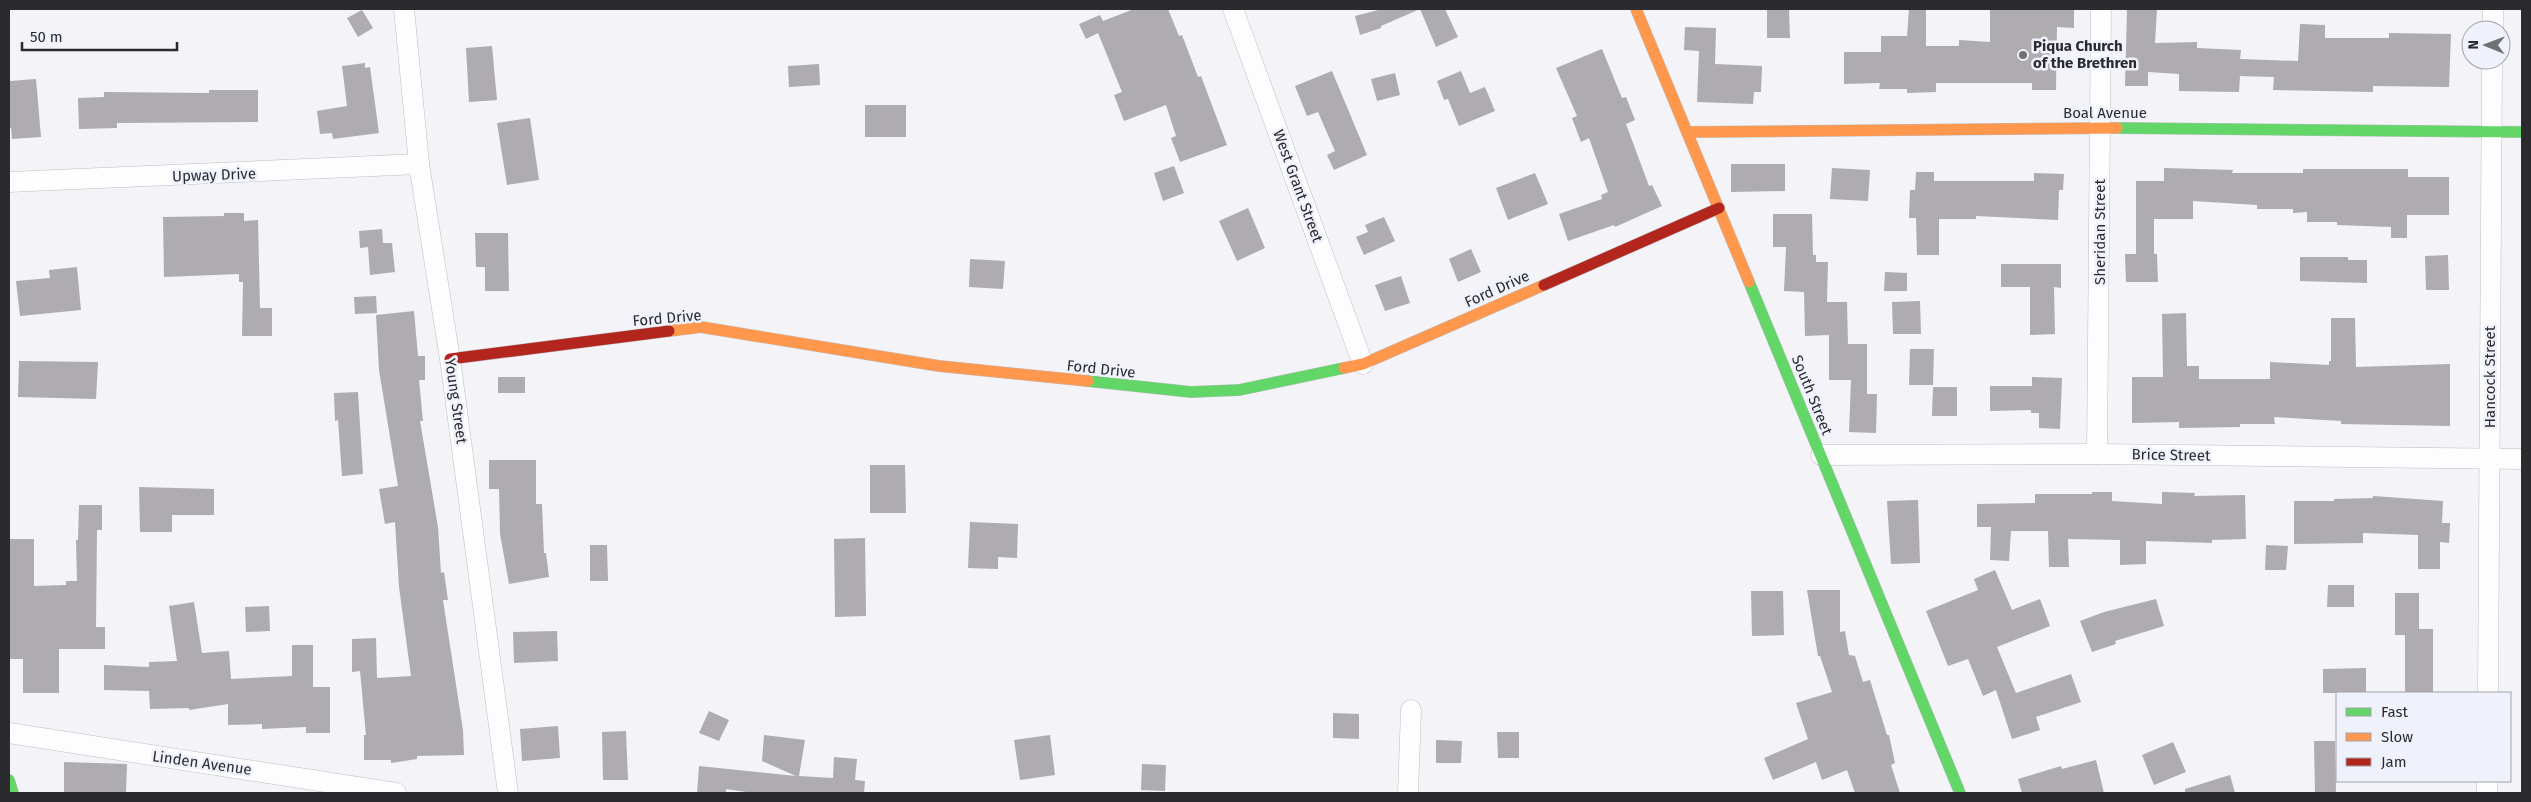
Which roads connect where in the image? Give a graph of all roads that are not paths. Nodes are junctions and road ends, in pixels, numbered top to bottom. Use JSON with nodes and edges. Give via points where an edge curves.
{"nodes":[{"id":1,"x":404,"y":9,"type":"edge"},
{"id":2,"x":1233,"y":9,"type":"edge"},
{"id":3,"x":1636,"y":9,"type":"edge"},
{"id":4,"x":2101,"y":9,"type":"edge"},
{"id":5,"x":2492,"y":70,"type":"edge"},
{"id":6,"x":2100,"y":128,"type":"junction"},
{"id":7,"x":1687,"y":132,"type":"junction"},
{"id":8,"x":2492,"y":132,"type":"junction"},
{"id":9,"x":2522,"y":132,"type":"edge"},
{"id":10,"x":419,"y":164,"type":"junction"},
{"id":11,"x":9,"y":182,"type":"edge"},
{"id":12,"x":1719,"y":208,"type":"junction"},
{"id":13,"x":450,"y":359,"type":"junction"},
{"id":14,"x":1363,"y":364,"type":"junction"},
{"id":15,"x":2097,"y":454,"type":"junction"},
{"id":16,"x":1821,"y":455,"type":"junction"},
{"id":17,"x":2490,"y":459,"type":"junction"},
{"id":18,"x":2522,"y":459,"type":"edge"},
{"id":19,"x":2488,"y":692,"type":"edge"},
{"id":20,"x":1411,"y":710,"type":"dead end"},
{"id":21,"x":9,"y":733,"type":"edge"},
{"id":22,"x":9,"y":780,"type":"edge"},
{"id":23,"x":13,"y":793,"type":"edge"},
{"id":24,"x":396,"y":793,"type":"edge"},
{"id":25,"x":508,"y":793,"type":"edge"},
{"id":26,"x":1408,"y":793,"type":"edge"},
{"id":27,"x":1960,"y":793,"type":"edge"}],
"edges":[{"from":1,"to":10,"type":"street","name":"Young Street"},
{"from":2,"to":14,"type":"street","name":"West Grant Street"},
{"from":3,"to":7,"type":"street","name":"South Street"},
{"from":4,"to":6,"type":"street","name":"Sheridan Street"},
{"from":5,"to":8,"type":"street","name":"Hancock Street"},
{"from":6,"to":7,"type":"street","name":"Boal Avenue"},
{"from":6,"to":8,"type":"street","name":"Boal Avenue"},
{"from":6,"to":15,"type":"street","name":"Sheridan Street"},
{"from":7,"to":12,"type":"street","name":"South Street"},
{"from":8,"to":9,"type":"street","name":"Boal Avenue"},
{"from":8,"to":17,"type":"street","name":"Hancock Street"},
{"from":10,"to":11,"type":"street","name":"Upway Drive"},
{"from":10,"to":13,"type":"street","name":"Young Street"},
{"from":12,"to":14,"type":"street","name":"Ford Drive"},
{"from":12,"to":16,"type":"street","name":"South Street"},
{"from":13,"to":14,"type":"street","name":"Ford Drive","via":[[701,327],[939,366],[1191,392],[1238,390]]},
{"from":13,"to":25,"type":"street","name":"Young Street"},
{"from":15,"to":16,"type":"street","name":"Brice Street"},
{"from":15,"to":17,"type":"street","name":"Brice Street"},
{"from":16,"to":27,"type":"street","name":"South Street"},
{"from":17,"to":18,"type":"street","name":"Brice Street"},
{"from":17,"to":19,"type":"street","name":"Hancock Street"},
{"from":20,"to":26,"type":"street"},
{"from":21,"to":24,"type":"street","name":"Linden Avenue"},
{"from":22,"to":23,"type":"street"}]}
